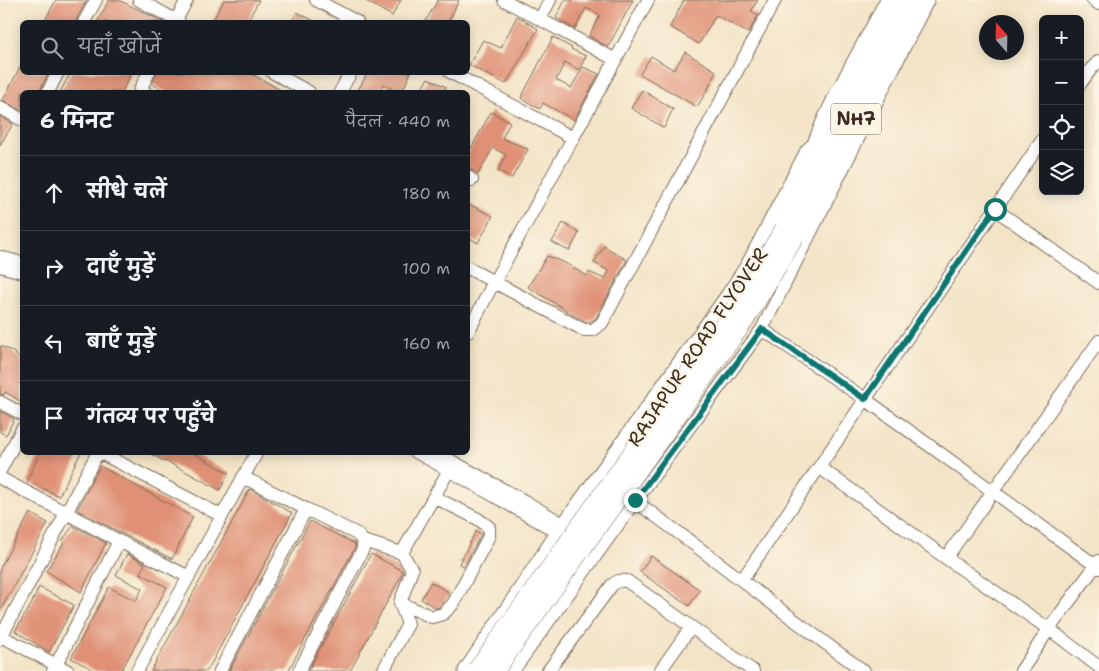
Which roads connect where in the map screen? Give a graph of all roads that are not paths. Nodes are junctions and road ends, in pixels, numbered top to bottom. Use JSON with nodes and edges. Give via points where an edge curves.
{"nodes":[{"id":1,"x":96,"y":0,"type":"edge"},
{"id":2,"x":139,"y":0,"type":"edge"},
{"id":3,"x":187,"y":0,"type":"edge"},
{"id":4,"x":318,"y":0,"type":"edge"},
{"id":5,"x":504,"y":0,"type":"edge"},
{"id":6,"x":550,"y":0,"type":"edge"},
{"id":7,"x":648,"y":0,"type":"edge"},
{"id":8,"x":775,"y":0,"type":"edge"},
{"id":9,"x":886,"y":0,"type":"edge"},
{"id":10,"x":899,"y":0,"type":"edge"},
{"id":11,"x":916,"y":0,"type":"edge"},
{"id":12,"x":928,"y":0,"type":"edge"},
{"id":13,"x":1093,"y":0,"type":"edge"},
{"id":14,"x":1099,"y":4,"type":"edge"},
{"id":15,"x":540,"y":19,"type":"junction"},
{"id":16,"x":85,"y":20,"type":"edge"},
{"id":17,"x":174,"y":20,"type":"edge"},
{"id":18,"x":178,"y":20,"type":"edge"},
{"id":19,"x":353,"y":20,"type":"edge"},
{"id":20,"x":616,"y":60,"type":"junction"},
{"id":21,"x":1099,"y":61,"type":"edge"},
{"id":22,"x":56,"y":75,"type":"edge"},
{"id":23,"x":148,"y":75,"type":"edge"},
{"id":24,"x":278,"y":75,"type":"edge"},
{"id":25,"x":349,"y":75,"type":"edge"},
{"id":26,"x":456,"y":75,"type":"edge"},
{"id":27,"x":1084,"y":79,"type":"edge"},
{"id":28,"x":49,"y":90,"type":"edge"},
{"id":29,"x":143,"y":90,"type":"edge"},
{"id":30,"x":305,"y":90,"type":"edge"},
{"id":31,"x":341,"y":90,"type":"edge"},
{"id":32,"x":0,"y":107,"type":"edge"},
{"id":33,"x":20,"y":119,"type":"edge"},
{"id":34,"x":573,"y":138,"type":"junction"},
{"id":35,"x":821,"y":141,"type":"junction"},
{"id":36,"x":1039,"y":145,"type":"edge"},
{"id":37,"x":995,"y":209,"type":"junction"},
{"id":38,"x":789,"y":233,"type":"junction"},
{"id":39,"x":0,"y":257,"type":"edge"},
{"id":40,"x":20,"y":262,"type":"edge"},
{"id":41,"x":0,"y":266,"type":"edge"},
{"id":42,"x":470,"y":269,"type":"edge"},
{"id":43,"x":20,"y":271,"type":"edge"},
{"id":44,"x":494,"y":282,"type":"junction"},
{"id":45,"x":1099,"y":283,"type":"edge"},
{"id":46,"x":470,"y":328,"type":"edge"},
{"id":47,"x":762,"y":329,"type":"junction"},
{"id":48,"x":1099,"y":341,"type":"edge"},
{"id":49,"x":865,"y":399,"type":"junction"},
{"id":50,"x":0,"y":402,"type":"edge"},
{"id":51,"x":20,"y":413,"type":"edge"},
{"id":52,"x":20,"y":433,"type":"edge"},
{"id":53,"x":97,"y":455,"type":"edge"},
{"id":54,"x":105,"y":455,"type":"edge"},
{"id":55,"x":255,"y":455,"type":"edge"},
{"id":56,"x":422,"y":455,"type":"edge"},
{"id":57,"x":440,"y":455,"type":"edge"},
{"id":58,"x":819,"y":467,"type":"junction"},
{"id":59,"x":449,"y":470,"type":"junction"},
{"id":60,"x":0,"y":471,"type":"edge"},
{"id":61,"x":243,"y":477,"type":"junction"},
{"id":62,"x":0,"y":478,"type":"edge"},
{"id":63,"x":992,"y":492,"type":"junction"},
{"id":64,"x":434,"y":497,"type":"junction"},
{"id":65,"x":635,"y":500,"type":"junction"},
{"id":66,"x":306,"y":509,"type":"junction"},
{"id":67,"x":66,"y":512,"type":"junction"},
{"id":68,"x":222,"y":516,"type":"junction"},
{"id":69,"x":564,"y":530,"type":"junction"},
{"id":70,"x":120,"y":541,"type":"junction"},
{"id":71,"x":362,"y":541,"type":"junction"},
{"id":72,"x":599,"y":552,"type":"junction"},
{"id":73,"x":402,"y":553,"type":"junction"},
{"id":74,"x":946,"y":558,"type":"junction"},
{"id":75,"x":1098,"y":565,"type":"edge"},
{"id":76,"x":189,"y":577,"type":"junction"},
{"id":77,"x":742,"y":580,"type":"junction"},
{"id":78,"x":400,"y":603,"type":"junction"},
{"id":79,"x":691,"y":626,"type":"junction"},
{"id":80,"x":1050,"y":629,"type":"junction"},
{"id":81,"x":1,"y":637,"type":"edge"},
{"id":82,"x":479,"y":652,"type":"junction"},
{"id":83,"x":1099,"y":667,"type":"edge"},
{"id":84,"x":54,"y":668,"type":"edge"},
{"id":85,"x":68,"y":671,"type":"edge"},
{"id":86,"x":137,"y":671,"type":"edge"},
{"id":87,"x":220,"y":671,"type":"edge"},
{"id":88,"x":299,"y":671,"type":"edge"},
{"id":89,"x":383,"y":671,"type":"edge"},
{"id":90,"x":466,"y":671,"type":"edge"},
{"id":91,"x":476,"y":671,"type":"edge"},
{"id":92,"x":495,"y":671,"type":"edge"},
{"id":93,"x":508,"y":671,"type":"edge"},
{"id":94,"x":514,"y":671,"type":"edge"},
{"id":95,"x":548,"y":671,"type":"edge"},
{"id":96,"x":660,"y":671,"type":"edge"},
{"id":97,"x":753,"y":671,"type":"edge"},
{"id":98,"x":864,"y":671,"type":"edge"},
{"id":99,"x":1022,"y":671,"type":"edge"}],
"edges":[{"from":1,"to":16,"type":"street"},
{"from":2,"to":17,"type":"street"},
{"from":3,"to":18,"type":"street"},
{"from":4,"to":19,"type":"street"},
{"from":5,"to":15,"type":"street"},
{"from":6,"to":15,"type":"street"},
{"from":7,"to":20,"type":"street"},
{"from":8,"to":44,"type":"street","via":[[602,323],[593,330],[584,330]]},
{"from":9,"to":35,"type":"street","via":[[843,82]]},
{"from":10,"to":35,"type":"highway","number":"NH7"},
{"from":11,"to":38,"type":"highway","name":"RAJAPUR ROAD FLYOVER","number":"NH7"},
{"from":12,"to":47,"type":"street"},
{"from":13,"to":14,"type":"street"},
{"from":15,"to":20,"type":"street"},
{"from":20,"to":34,"type":"street"},
{"from":21,"to":27,"type":"street"},
{"from":22,"to":28,"type":"street"},
{"from":23,"to":29,"type":"street"},
{"from":24,"to":30,"type":"street"},
{"from":25,"to":31,"type":"street"},
{"from":26,"to":34,"type":"street"},
{"from":32,"to":33,"type":"street"},
{"from":34,"to":44,"type":"street"},
{"from":35,"to":38,"type":"highway","name":"RAJAPUR ROAD FLYOVER","number":"NH7"},
{"from":35,"to":69,"type":"main road","via":[[808,151],[748,266]]},
{"from":36,"to":37,"type":"street"},
{"from":37,"to":45,"type":"street"},
{"from":37,"to":49,"type":"street"},
{"from":38,"to":91,"type":"highway","name":"RAJAPUR ROAD FLYOVER","number":"NH7","bridge":true},
{"from":38,"to":92,"type":"highway","name":"RAJAPUR ROAD FLYOVER","number":"NH7","bridge":true,"via":[[745,320]]},
{"from":39,"to":40,"type":"street"},
{"from":41,"to":43,"type":"street"},
{"from":42,"to":44,"type":"street"},
{"from":44,"to":46,"type":"street"},
{"from":47,"to":49,"type":"street"},
{"from":47,"to":65,"type":"street"},
{"from":48,"to":63,"type":"street"},
{"from":49,"to":58,"type":"street"},
{"from":49,"to":63,"type":"street"},
{"from":50,"to":51,"type":"street"},
{"from":52,"to":60,"type":"street"},
{"from":53,"to":67,"type":"street"},
{"from":54,"to":68,"type":"street"},
{"from":55,"to":61,"type":"street"},
{"from":56,"to":59,"type":"street"},
{"from":57,"to":69,"type":"street","via":[[526,502]]},
{"from":58,"to":74,"type":"street"},
{"from":58,"to":77,"type":"street"},
{"from":59,"to":64,"type":"street"},
{"from":59,"to":69,"type":"street"},
{"from":61,"to":66,"type":"street"},
{"from":61,"to":68,"type":"street"},
{"from":62,"to":67,"type":"street"},
{"from":63,"to":74,"type":"street"},
{"from":63,"to":75,"type":"street"},
{"from":64,"to":73,"type":"street"},
{"from":64,"to":78,"type":"street","via":[[478,519],[489,527],[489,536],[453,604],[443,614],[432,617]]},
{"from":65,"to":72,"type":"street"},
{"from":65,"to":77,"type":"street"},
{"from":66,"to":71,"type":"street","via":[[357,534]]},
{"from":66,"to":87,"type":"street"},
{"from":67,"to":70,"type":"street"},
{"from":67,"to":81,"type":"street"},
{"from":68,"to":76,"type":"street"},
{"from":69,"to":72,"type":"street"},
{"from":69,"to":82,"type":"main road"},
{"from":70,"to":76,"type":"street"},
{"from":70,"to":84,"type":"street"},
{"from":71,"to":73,"type":"street"},
{"from":71,"to":88,"type":"street","via":[[363,549]]},
{"from":72,"to":94,"type":"street"},
{"from":73,"to":78,"type":"street","via":[[412,570]]},
{"from":74,"to":80,"type":"street"},
{"from":75,"to":80,"type":"street"},
{"from":76,"to":86,"type":"street"},
{"from":77,"to":98,"type":"street"},
{"from":78,"to":89,"type":"street","via":[[408,624]]},
{"from":79,"to":95,"type":"street","via":[[622,580],[612,585]]},
{"from":79,"to":96,"type":"street"},
{"from":79,"to":97,"type":"street"},
{"from":80,"to":83,"type":"street"},
{"from":80,"to":99,"type":"street"},
{"from":81,"to":84,"type":"street"},
{"from":82,"to":90,"type":"main road"},
{"from":82,"to":93,"type":"street"},
{"from":84,"to":85,"type":"street"}]}
